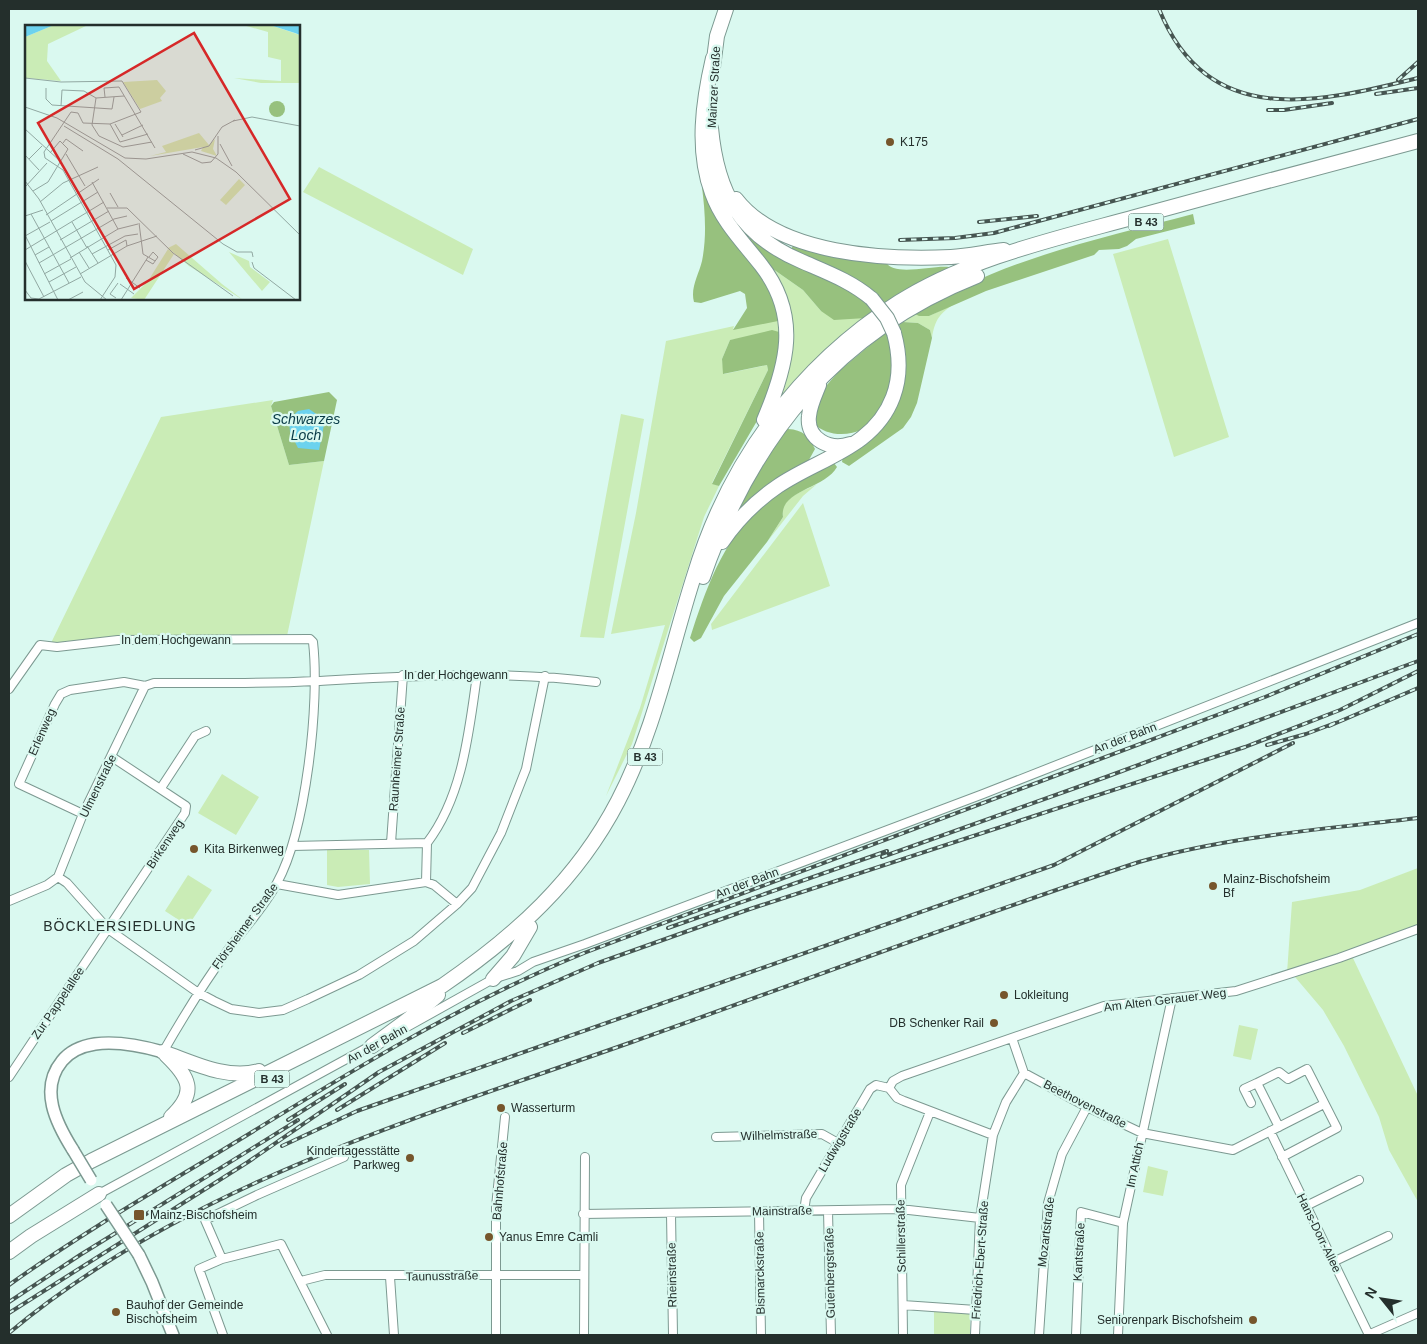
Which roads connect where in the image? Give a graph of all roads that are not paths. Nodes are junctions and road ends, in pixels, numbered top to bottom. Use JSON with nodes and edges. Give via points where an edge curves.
{"nodes":[{"id":1,"x":726,"y":9,"type":"edge"},
{"id":2,"x":713,"y":58,"type":"junction"},
{"id":3,"x":1418,"y":141,"type":"edge"},
{"id":4,"x":1418,"y":148,"type":"edge"},
{"id":5,"x":716,"y":166,"type":"junction"},
{"id":6,"x":1024,"y":248,"type":"junction"},
{"id":7,"x":822,"y":377,"type":"junction"},
{"id":8,"x":860,"y":440,"type":"junction"},
{"id":9,"x":754,"y":444,"type":"junction"},
{"id":10,"x":709,"y":560,"type":"junction"},
{"id":11,"x":1418,"y":623,"type":"edge"},
{"id":12,"x":312,"y":640,"type":"joint"},
{"id":13,"x":403,"y":675,"type":"junction"},
{"id":14,"x":477,"y":675,"type":"junction"},
{"id":15,"x":545,"y":676,"type":"junction"},
{"id":16,"x":315,"y":682,"type":"junction"},
{"id":17,"x":596,"y":682,"type":"dead end"},
{"id":18,"x":144,"y":686,"type":"junction"},
{"id":19,"x":9,"y":689,"type":"edge"},
{"id":20,"x":206,"y":731,"type":"dead end"},
{"id":21,"x":112,"y":757,"type":"junction"},
{"id":22,"x":161,"y":788,"type":"junction"},
{"id":23,"x":84,"y":814,"type":"junction"},
{"id":24,"x":391,"y":843,"type":"junction"},
{"id":25,"x":427,"y":843,"type":"junction"},
{"id":26,"x":292,"y":846,"type":"junction"},
{"id":27,"x":58,"y":877,"type":"junction"},
{"id":28,"x":426,"y":882,"type":"junction"},
{"id":29,"x":277,"y":884,"type":"junction"},
{"id":30,"x":9,"y":901,"type":"edge"},
{"id":31,"x":457,"y":904,"type":"junction"},
{"id":32,"x":530,"y":927,"type":"junction"},
{"id":33,"x":108,"y":929,"type":"junction"},
{"id":34,"x":1418,"y":929,"type":"edge"},
{"id":35,"x":493,"y":980,"type":"junction"},
{"id":36,"x":197,"y":992,"type":"junction"},
{"id":37,"x":438,"y":995,"type":"junction"},
{"id":38,"x":1172,"y":998,"type":"junction"},
{"id":39,"x":1012,"y":1038,"type":"junction"},
{"id":40,"x":372,"y":1046,"type":"junction"},
{"id":41,"x":163,"y":1052,"type":"junction"},
{"id":42,"x":284,"y":1065,"type":"junction"},
{"id":43,"x":1024,"y":1073,"type":"junction"},
{"id":44,"x":9,"y":1077,"type":"edge"},
{"id":45,"x":1257,"y":1083,"type":"junction"},
{"id":46,"x":889,"y":1088,"type":"junction"},
{"id":47,"x":1251,"y":1103,"type":"dead end"},
{"id":48,"x":1324,"y":1104,"type":"junction"},
{"id":49,"x":1087,"y":1107,"type":"junction"},
{"id":50,"x":930,"y":1112,"type":"junction"},
{"id":51,"x":505,"y":1117,"type":"dead end"},
{"id":52,"x":1279,"y":1127,"type":"junction"},
{"id":53,"x":153,"y":1129,"type":"junction"},
{"id":54,"x":1270,"y":1131,"type":"junction"},
{"id":55,"x":1142,"y":1133,"type":"junction"},
{"id":56,"x":993,"y":1135,"type":"junction"},
{"id":57,"x":716,"y":1136,"type":"dead end"},
{"id":58,"x":838,"y":1143,"type":"junction"},
{"id":59,"x":344,"y":1157,"type":"dead end"},
{"id":60,"x":585,"y":1157,"type":"dead end"},
{"id":61,"x":1282,"y":1157,"type":"junction"},
{"id":62,"x":1359,"y":1180,"type":"dead end"},
{"id":63,"x":103,"y":1199,"type":"junction"},
{"id":64,"x":1306,"y":1206,"type":"junction"},
{"id":65,"x":900,"y":1209,"type":"junction"},
{"id":66,"x":804,"y":1211,"type":"junction"},
{"id":67,"x":828,"y":1211,"type":"junction"},
{"id":68,"x":759,"y":1212,"type":"junction"},
{"id":69,"x":584,"y":1214,"type":"junction"},
{"id":70,"x":671,"y":1214,"type":"junction"},
{"id":71,"x":9,"y":1216,"type":"edge"},
{"id":72,"x":980,"y":1218,"type":"junction"},
{"id":73,"x":1123,"y":1223,"type":"junction"},
{"id":74,"x":9,"y":1224,"type":"edge"},
{"id":75,"x":1388,"y":1236,"type":"dead end"},
{"id":76,"x":9,"y":1252,"type":"edge"},
{"id":77,"x":221,"y":1259,"type":"junction"},
{"id":78,"x":1333,"y":1262,"type":"junction"},
{"id":79,"x":496,"y":1275,"type":"junction"},
{"id":80,"x":584,"y":1275,"type":"junction"},
{"id":81,"x":390,"y":1277,"type":"junction"},
{"id":82,"x":300,"y":1280,"type":"junction"},
{"id":83,"x":903,"y":1305,"type":"junction"},
{"id":84,"x":976,"y":1310,"type":"junction"},
{"id":85,"x":1418,"y":1313,"type":"edge"},
{"id":86,"x":173,"y":1335,"type":"edge"},
{"id":87,"x":223,"y":1335,"type":"edge"},
{"id":88,"x":327,"y":1335,"type":"edge"},
{"id":89,"x":394,"y":1335,"type":"edge"},
{"id":90,"x":496,"y":1335,"type":"edge"},
{"id":91,"x":584,"y":1335,"type":"edge"},
{"id":92,"x":674,"y":1335,"type":"edge"},
{"id":93,"x":761,"y":1335,"type":"edge"},
{"id":94,"x":831,"y":1335,"type":"edge"},
{"id":95,"x":903,"y":1335,"type":"edge"},
{"id":96,"x":975,"y":1335,"type":"edge"},
{"id":97,"x":1039,"y":1335,"type":"edge"},
{"id":98,"x":1076,"y":1335,"type":"edge"},
{"id":99,"x":1118,"y":1335,"type":"edge"},
{"id":100,"x":1369,"y":1335,"type":"edge"}],
"edges":[{"from":1,"to":2,"type":"highway","name":"Mainzer Straße"},
{"from":2,"to":5,"type":"highway","name":"Mainzer Straße","via":[[711,125]]},
{"from":2,"to":9,"type":"highway","via":[[703,116],[707,178],[720,212],[773,283],[786,327],[787,349],[782,371]]},
{"from":3,"to":6,"type":"highway","number":"B 43"},
{"from":4,"to":7,"type":"highway","number":"B 43","via":[[1097,236],[991,270],[907,310],[854,348]]},
{"from":5,"to":6,"type":"highway","via":[[733,195],[754,217],[780,232],[814,245],[894,256],[951,256]]},
{"from":5,"to":8,"type":"highway","bridge":true,"via":[[730,201],[755,234],[780,252],[843,279],[872,298],[887,318],[894,333],[900,363],[895,392],[882,419]]},
{"from":6,"to":9,"type":"highway","number":"B 43","via":[[953,275],[879,316],[801,384]]},
{"from":7,"to":8,"type":"highway","via":[[810,410],[811,431],[821,442],[832,446],[844,446]]},
{"from":7,"to":10,"type":"highway","number":"B 43","via":[[786,418],[756,460],[732,504]]},
{"from":8,"to":10,"type":"highway","via":[[779,485],[738,520]]},
{"from":9,"to":42,"type":"highway","number":"B 43","via":[[727,491],[704,543],[653,716],[636,761],[619,801],[583,859],[539,910],[482,959],[442,986]]},
{"from":10,"to":32,"type":"highway","number":"B 43","via":[[660,718],[626,802],[582,871]]},
{"from":11,"to":35,"type":"street","name":"An der Bahn","via":[[983,794],[533,962]]},
{"from":12,"to":16,"type":"street","name":"Flörsheimer Straße"},
{"from":12,"to":19,"type":"street","name":"In dem Hochgewann","via":[[118,640],[57,647],[40,644]]},
{"from":13,"to":14,"type":"street","name":"In der Hochgewann"},
{"from":13,"to":16,"type":"street","name":"In der Hochgewann"},
{"from":13,"to":24,"type":"street","name":"Raunheimer Straße"},
{"from":14,"to":15,"type":"street","name":"In der Hochgewann"},
{"from":14,"to":25,"type":"street","via":[[458,776]]},
{"from":15,"to":17,"type":"street","name":"In der Hochgewann"},
{"from":15,"to":31,"type":"street","via":[[526,769],[501,833],[472,888]]},
{"from":16,"to":18,"type":"street","via":[[154,683]]},
{"from":16,"to":26,"type":"street","name":"Flörsheimer Straße","via":[[307,766]]},
{"from":18,"to":21,"type":"street","name":"Ulmenstraße"},
{"from":18,"to":23,"type":"street","name":"Erlenweg","via":[[124,682],[70,690],[61,694],[55,704],[19,784]]},
{"from":20,"to":22,"type":"street","via":[[195,736]]},
{"from":21,"to":22,"type":"street","name":"Birkenweg"},
{"from":21,"to":23,"type":"street","name":"Ulmenstraße"},
{"from":22,"to":33,"type":"street","name":"Birkenweg","via":[[186,806],[185,813]]},
{"from":23,"to":27,"type":"street","name":"Ulmenstraße"},
{"from":24,"to":25,"type":"street"},
{"from":24,"to":26,"type":"street"},
{"from":25,"to":28,"type":"street"},
{"from":26,"to":29,"type":"street","name":"Flörsheimer Straße"},
{"from":27,"to":30,"type":"street"},
{"from":27,"to":33,"type":"street"},
{"from":28,"to":29,"type":"street","via":[[338,895]]},
{"from":28,"to":31,"type":"street"},
{"from":29,"to":36,"type":"street","name":"Flörsheimer Straße"},
{"from":31,"to":36,"type":"street","via":[[414,941],[358,974],[283,1010],[244,1012]]},
{"from":32,"to":35,"type":"highway","via":[[513,956]]},
{"from":32,"to":37,"type":"highway","number":"B 43","via":[[499,954]]},
{"from":33,"to":36,"type":"street"},
{"from":33,"to":44,"type":"street","name":"Zur Pappelallee"},
{"from":34,"to":38,"type":"street","name":"Am Alten Gerauer Weg","via":[[1236,991]]},
{"from":35,"to":40,"type":"street","name":"An der Bahn"},
{"from":36,"to":41,"type":"street","name":"Flörsheimer Straße"},
{"from":37,"to":40,"type":"highway"},
{"from":37,"to":74,"type":"highway","number":"B 43","via":[[95,1167]]},
{"from":38,"to":39,"type":"street","name":"Am Alten Gerauer Weg","via":[[1104,1006]]},
{"from":38,"to":55,"type":"street","name":"Im Attich"},
{"from":39,"to":43,"type":"street"},
{"from":39,"to":46,"type":"street","name":"Am Alten Gerauer Weg","via":[[902,1076]]},
{"from":40,"to":63,"type":"street","name":"An der Bahn"},
{"from":41,"to":42,"type":"highway","via":[[228,1074],[251,1074]]},
{"from":41,"to":53,"type":"highway","via":[[186,1078],[188,1094],[176,1113]]},
{"from":41,"to":63,"type":"street","bridge":true,"via":[[127,1045],[94,1044],[68,1055],[52,1080],[54,1112],[72,1150]]},
{"from":42,"to":53,"type":"highway","number":"B 43"},
{"from":43,"to":49,"type":"street","name":"Beethovenstraße"},
{"from":43,"to":56,"type":"street","name":"Friedrich-Ebert-Straße","via":[[1006,1102]]},
{"from":45,"to":47,"type":"street","via":[[1244,1089]]},
{"from":45,"to":48,"type":"street","via":[[1279,1072],[1288,1079],[1307,1069]]},
{"from":45,"to":52,"type":"street"},
{"from":46,"to":50,"type":"street","via":[[897,1098]]},
{"from":46,"to":58,"type":"street","name":"Ludwigstraße","via":[[876,1085],[870,1089]]},
{"from":48,"to":52,"type":"street"},
{"from":48,"to":61,"type":"street","via":[[1337,1128]]},
{"from":49,"to":55,"type":"street","name":"Beethovenstraße"},
{"from":49,"to":97,"type":"street","name":"Mozartstraße","via":[[1062,1154],[1048,1203]]},
{"from":50,"to":56,"type":"street"},
{"from":50,"to":65,"type":"street","name":"Schillerstraße","via":[[904,1176]]},
{"from":51,"to":79,"type":"street","name":"Bahnhofstraße","via":[[496,1207]]},
{"from":52,"to":54,"type":"street"},
{"from":53,"to":71,"type":"highway","number":"B 43","via":[[66,1175]]},
{"from":54,"to":55,"type":"street","name":"Beethovenstraße","via":[[1233,1150]]},
{"from":54,"to":61,"type":"street","name":"Hans-Dorr-Allee"},
{"from":55,"to":73,"type":"street","name":"Im Attich"},
{"from":56,"to":72,"type":"street","name":"Friedrich-Ebert-Straße"},
{"from":57,"to":58,"type":"street","name":"Wilhelmstraße","via":[[822,1134]]},
{"from":58,"to":66,"type":"street","name":"Ludwigstraße","via":[[806,1198]]},
{"from":59,"to":77,"type":"street","via":[[205,1220]]},
{"from":60,"to":69,"type":"street"},
{"from":61,"to":64,"type":"street","name":"Hans-Dorr-Allee"},
{"from":62,"to":64,"type":"street"},
{"from":63,"to":76,"type":"highway","via":[[31,1236]]},
{"from":63,"to":86,"type":"street","bridge":true,"via":[[139,1255]]},
{"from":64,"to":78,"type":"street","name":"Hans-Dorr-Allee"},
{"from":65,"to":67,"type":"street","name":"Mainstraße"},
{"from":65,"to":72,"type":"street","name":"Mainstraße"},
{"from":65,"to":83,"type":"street","name":"Schillerstraße"},
{"from":66,"to":67,"type":"street","name":"Mainstraße"},
{"from":66,"to":68,"type":"street","name":"Mainstraße"},
{"from":67,"to":94,"type":"street","name":"Gutenbergstraße"},
{"from":68,"to":70,"type":"street","name":"Mainstraße"},
{"from":68,"to":93,"type":"street","name":"Bismarckstraße"},
{"from":69,"to":70,"type":"street","name":"Mainstraße"},
{"from":69,"to":80,"type":"street"},
{"from":70,"to":92,"type":"street","name":"Rheinstraße"},
{"from":72,"to":84,"type":"street","name":"Friedrich-Ebert-Straße"},
{"from":73,"to":98,"type":"street","name":"Kantstraße","via":[[1081,1212]]},
{"from":73,"to":99,"type":"street","name":"Im Attich"},
{"from":75,"to":78,"type":"street"},
{"from":77,"to":82,"type":"street","via":[[281,1244]]},
{"from":77,"to":87,"type":"street","via":[[199,1269]]},
{"from":78,"to":100,"type":"street","name":"Hans-Dorr-Allee"},
{"from":79,"to":80,"type":"street","name":"Taunusstraße"},
{"from":79,"to":81,"type":"street","name":"Taunusstraße"},
{"from":79,"to":90,"type":"street","name":"Bahnhofstraße"},
{"from":80,"to":91,"type":"street"},
{"from":81,"to":82,"type":"street","name":"Taunusstraße","via":[[324,1275]]},
{"from":81,"to":89,"type":"street"},
{"from":82,"to":88,"type":"street"},
{"from":83,"to":84,"type":"street"},
{"from":83,"to":95,"type":"street","name":"Schillerstraße"},
{"from":84,"to":96,"type":"street","name":"Friedrich-Ebert-Straße"},
{"from":85,"to":100,"type":"street"}]}
